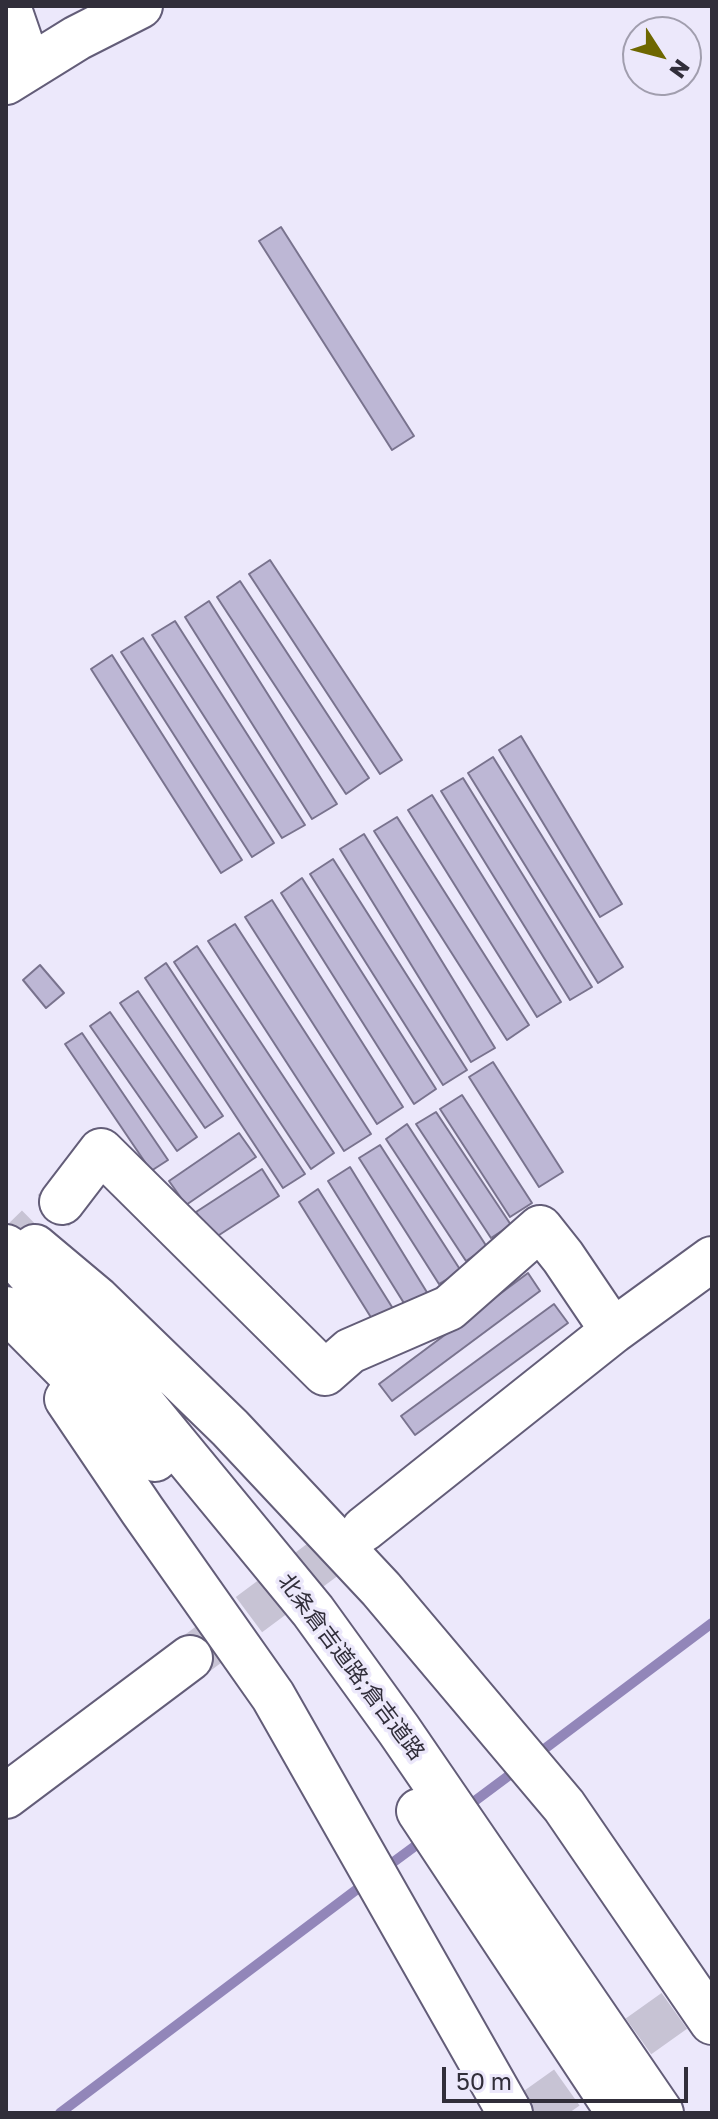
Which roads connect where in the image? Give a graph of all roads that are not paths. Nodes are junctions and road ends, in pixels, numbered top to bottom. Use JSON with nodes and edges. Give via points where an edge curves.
{"nodes":[{"id":1,"x":8,"y":6,"type":"edge"},
{"id":2,"x":140,"y":6,"type":"edge"},
{"id":3,"x":18,"y":75,"type":"edge"},
{"id":4,"x":62,"y":1202,"type":"tunnel mouth"},
{"id":5,"x":6,"y":1222,"type":"edge"},
{"id":6,"x":6,"y":1247,"type":"edge"},
{"id":7,"x":712,"y":1259,"type":"edge"},
{"id":8,"x":7,"y":1310,"type":"edge"},
{"id":9,"x":613,"y":1331,"type":"junction"},
{"id":10,"x":364,"y":1529,"type":"tunnel mouth"},
{"id":11,"x":190,"y":1658,"type":"tunnel mouth"},
{"id":12,"x":390,"y":1742,"type":"junction"},
{"id":13,"x":6,"y":1796,"type":"edge"},
{"id":14,"x":492,"y":1892,"type":"junction"},
{"id":15,"x":712,"y":2022,"type":"edge"},
{"id":16,"x":510,"y":2113,"type":"edge"},
{"id":17,"x":619,"y":2113,"type":"edge"},
{"id":18,"x":661,"y":2113,"type":"edge"}],
"edges":[{"from":1,"to":3,"type":"main road"},
{"from":2,"to":3,"type":"main road"},
{"from":4,"to":9,"type":"main road","via":[[101,1151],[325,1373],[350,1351],[449,1308],[540,1228]]},
{"from":5,"to":15,"type":"main road","via":[[97,1299],[230,1428],[381,1589],[564,1806]]},
{"from":6,"to":12,"type":"main road","name":"北条倉吉道路;倉吉道路","via":[[313,1611]]},
{"from":7,"to":9,"type":"main road"},
{"from":8,"to":12,"type":"main road","name":"北条倉吉道路;倉吉道路","via":[[164,1468]]},
{"from":8,"to":16,"type":"main road","via":[[273,1696]]},
{"from":9,"to":10,"type":"main road"},
{"from":11,"to":13,"type":"main road"},
{"from":12,"to":14,"type":"main road","name":"北条倉吉道路;倉吉道路"},
{"from":14,"to":17,"type":"main road","name":"北条倉吉道路;倉吉道路"},
{"from":14,"to":18,"type":"main road","name":"北条倉吉道路;倉吉道路"}]}
